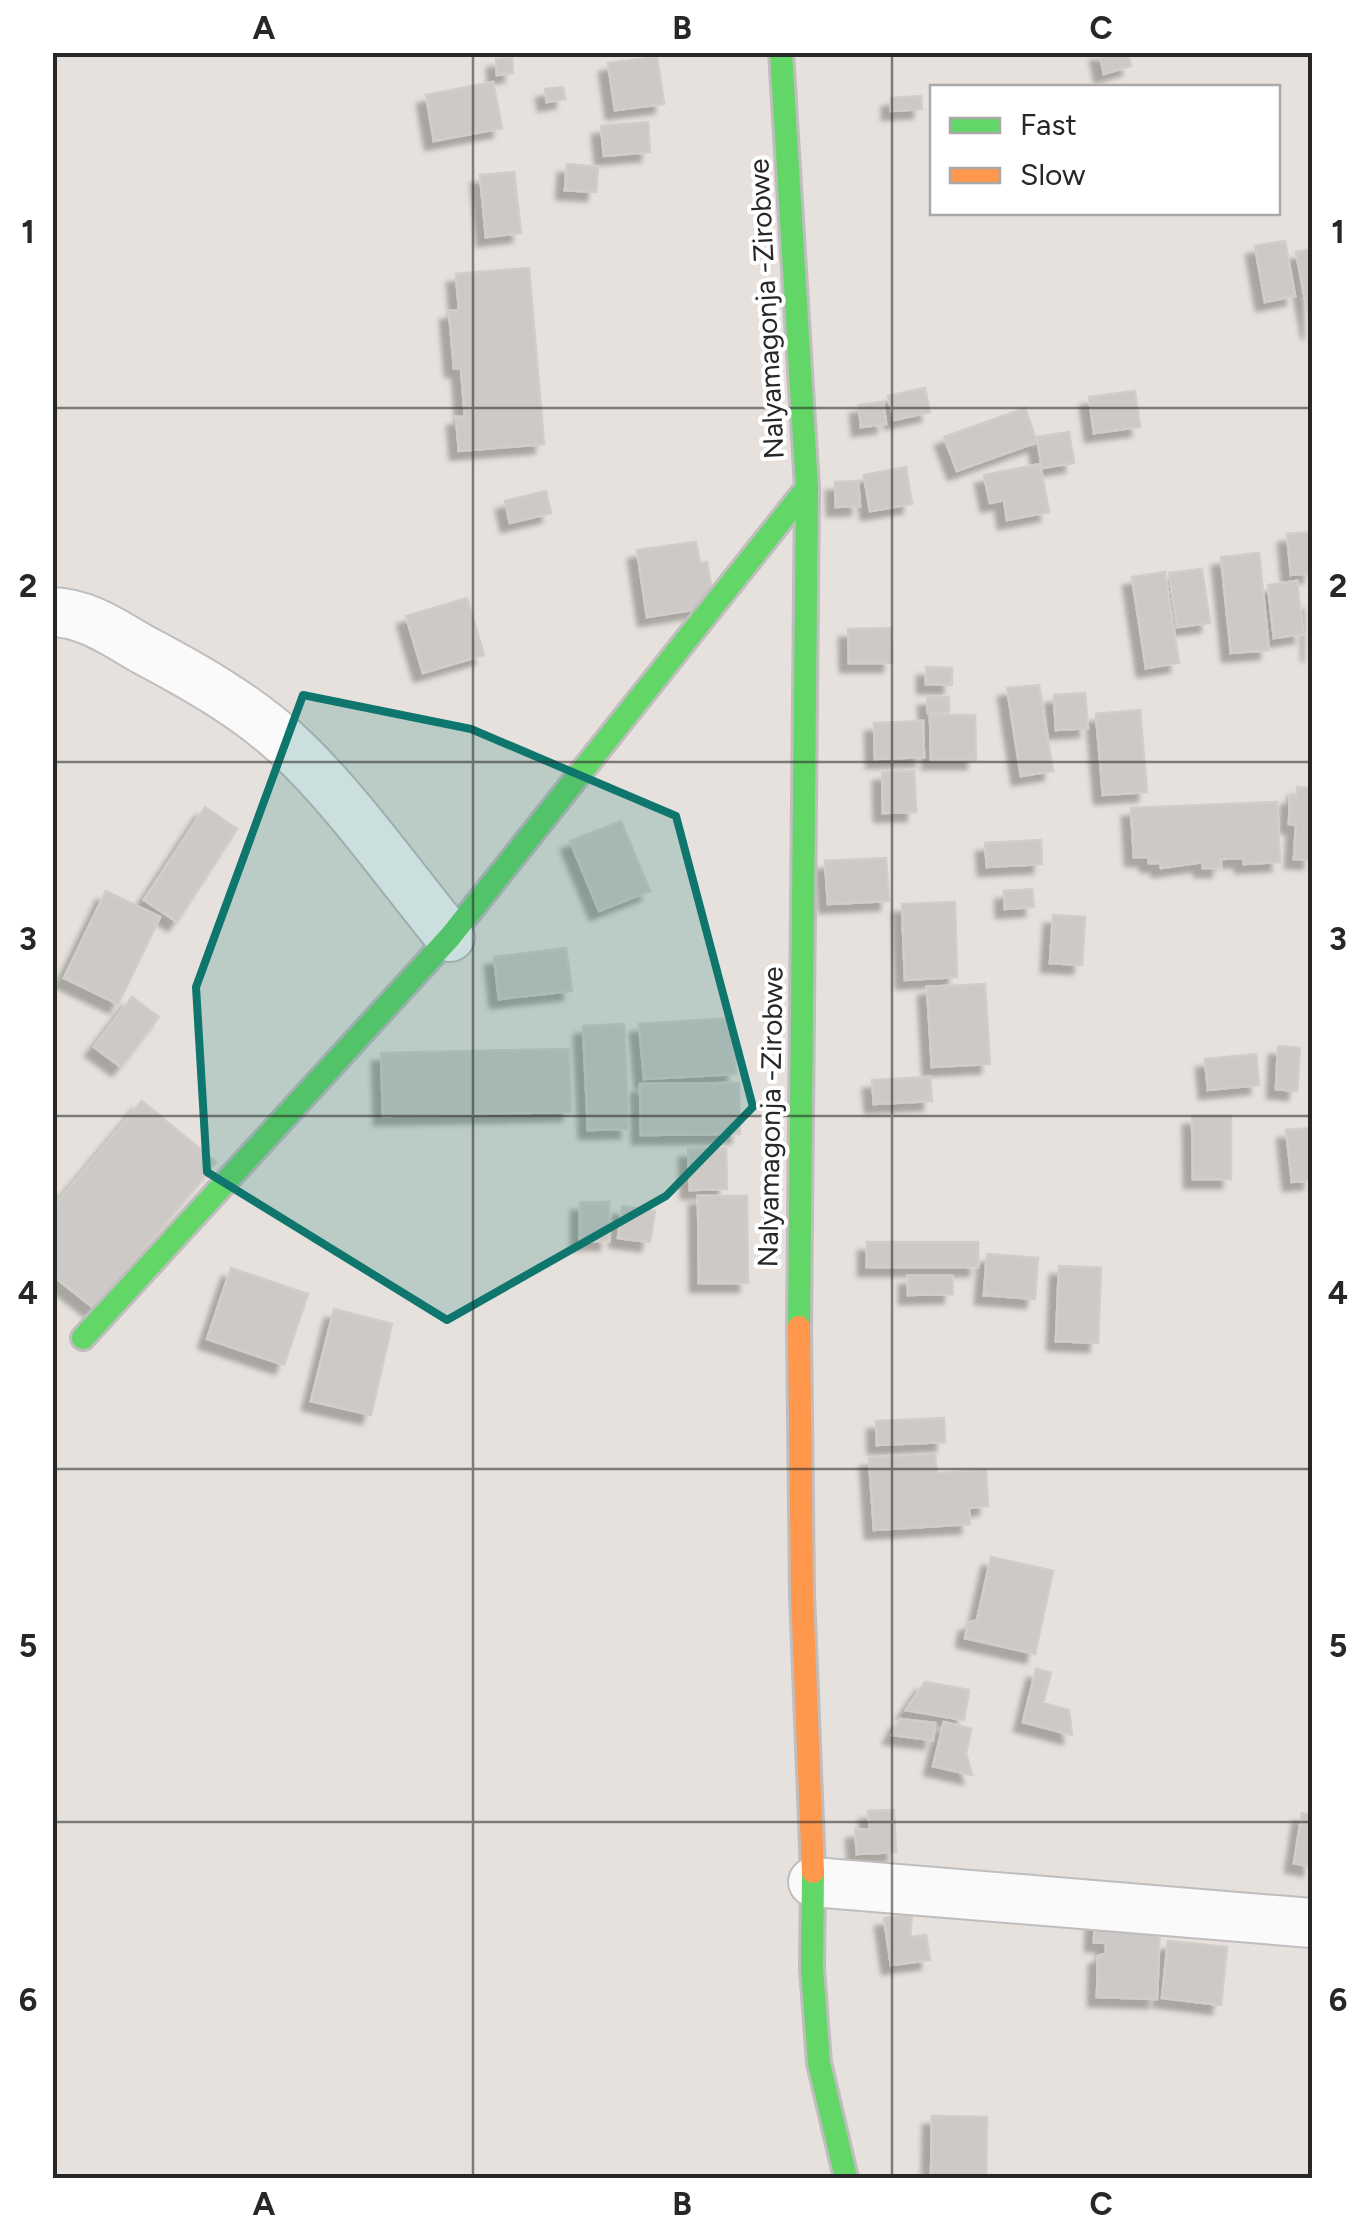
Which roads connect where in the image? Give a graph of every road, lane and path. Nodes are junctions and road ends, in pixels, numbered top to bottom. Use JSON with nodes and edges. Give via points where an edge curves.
{"nodes":[{"id":1,"x":781,"y":52,"type":"edge"},
{"id":2,"x":806,"y":488,"type":"junction"},
{"id":3,"x":52,"y":612,"type":"edge"},
{"id":4,"x":450,"y":936,"type":"junction"},
{"id":5,"x":83,"y":1338,"type":"dead end"},
{"id":6,"x":813,"y":1882,"type":"junction"},
{"id":7,"x":1312,"y":1923,"type":"edge"},
{"id":8,"x":846,"y":2178,"type":"edge"}],
"edges":[{"from":1,"to":2,"type":"street","name":"Nalyamagonja -Zirobwe"},
{"from":2,"to":4,"type":"street"},
{"from":2,"to":6,"type":"street","name":"Nalyamagonja -Zirobwe","via":[[798,1240]]},
{"from":3,"to":4,"type":"street","via":[[75,613],[179,669],[285,742]]},
{"from":4,"to":5,"type":"street"},
{"from":6,"to":7,"type":"street"},
{"from":6,"to":8,"type":"street","name":"Nalyamagonja -Zirobwe","via":[[819,2064]]}]}
